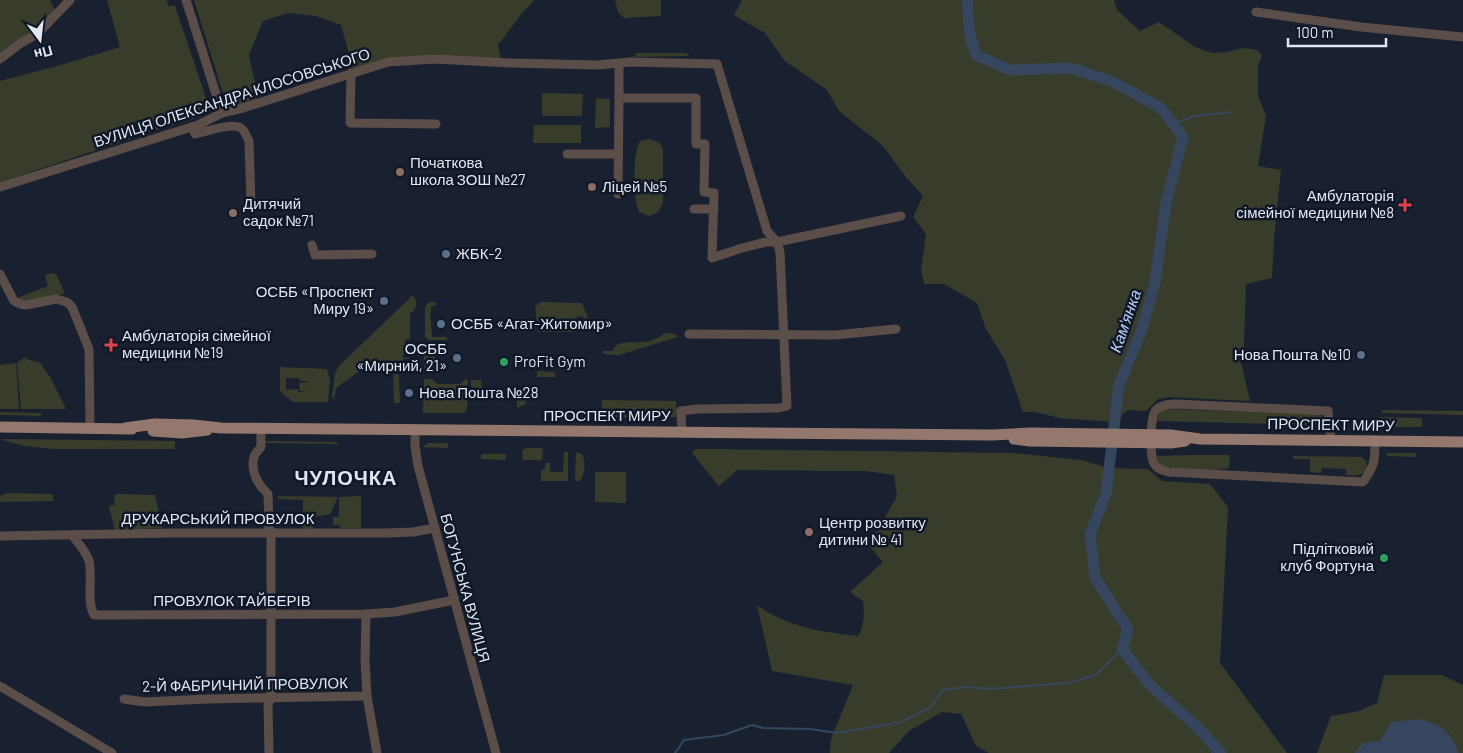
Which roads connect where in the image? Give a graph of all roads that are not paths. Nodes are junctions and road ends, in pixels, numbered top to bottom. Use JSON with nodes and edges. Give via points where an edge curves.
{"nodes":[{"id":1,"x":70,"y":0,"type":"edge"},
{"id":2,"x":186,"y":0,"type":"edge"},
{"id":3,"x":1256,"y":12,"type":"dead end"},
{"id":4,"x":1463,"y":36,"type":"edge"},
{"id":5,"x":0,"y":59,"type":"edge"},
{"id":6,"x":619,"y":64,"type":"junction"},
{"id":7,"x":351,"y":73,"type":"junction"},
{"id":8,"x":619,"y":98,"type":"junction"},
{"id":9,"x":222,"y":113,"type":"junction"},
{"id":10,"x":436,"y":124,"type":"dead end"},
{"id":11,"x":192,"y":127,"type":"junction"},
{"id":12,"x":567,"y":154,"type":"dead end"},
{"id":13,"x":618,"y":154,"type":"junction"},
{"id":14,"x":0,"y":187,"type":"edge"},
{"id":15,"x":618,"y":194,"type":"dead end"},
{"id":16,"x":251,"y":205,"type":"dead end"},
{"id":17,"x":694,"y":209,"type":"dead end"},
{"id":18,"x":714,"y":209,"type":"junction"},
{"id":19,"x":901,"y":216,"type":"dead end"},
{"id":20,"x":776,"y":242,"type":"junction"},
{"id":21,"x":312,"y":245,"type":"dead end"},
{"id":22,"x":372,"y":254,"type":"dead end"},
{"id":23,"x":0,"y":274,"type":"edge"},
{"id":24,"x":896,"y":329,"type":"dead end"},
{"id":25,"x":688,"y":334,"type":"dead end"},
{"id":26,"x":784,"y":334,"type":"junction"},
{"id":27,"x":0,"y":427,"type":"edge"},
{"id":28,"x":90,"y":428,"type":"junction"},
{"id":29,"x":261,"y":428,"type":"junction"},
{"id":30,"x":415,"y":430,"type":"junction"},
{"id":31,"x":682,"y":432,"type":"junction"},
{"id":32,"x":1331,"y":440,"type":"junction"},
{"id":33,"x":1375,"y":440,"type":"junction"},
{"id":34,"x":1463,"y":442,"type":"edge"},
{"id":35,"x":435,"y":528,"type":"junction"},
{"id":36,"x":271,"y":532,"type":"junction"},
{"id":37,"x":72,"y":535,"type":"junction"},
{"id":38,"x":0,"y":536,"type":"edge"},
{"id":39,"x":454,"y":600,"type":"junction"},
{"id":40,"x":366,"y":614,"type":"junction"},
{"id":41,"x":271,"y":615,"type":"junction"},
{"id":42,"x":0,"y":686,"type":"edge"},
{"id":43,"x":367,"y":696,"type":"junction"},
{"id":44,"x":124,"y":699,"type":"dead end"},
{"id":45,"x":271,"y":699,"type":"junction"},
{"id":46,"x":112,"y":753,"type":"edge"},
{"id":47,"x":269,"y":753,"type":"edge"},
{"id":48,"x":377,"y":753,"type":"edge"},
{"id":49,"x":496,"y":753,"type":"edge"}],
"edges":[{"from":1,"to":5,"type":"street","via":[[36,34]]},
{"from":2,"to":9,"type":"street"},
{"from":3,"to":4,"type":"street","via":[[1361,27]]},
{"from":6,"to":7,"type":"street","name":"ВУЛИЦЯ ОЛЕКСАНДРА КЛОСОВСЬКОГО","via":[[436,59],[388,62]]},
{"from":6,"to":8,"type":"street"},
{"from":6,"to":20,"type":"street","name":"ВУЛИЦЯ ОЛЕКСАНДРА КЛОСОВСЬКОГО","via":[[717,64],[767,231]]},
{"from":7,"to":9,"type":"street","name":"ВУЛИЦЯ ОЛЕКСАНДРА КЛОСОВСЬКОГО"},
{"from":7,"to":10,"type":"street","via":[[350,123]]},
{"from":8,"to":13,"type":"street"},
{"from":8,"to":18,"type":"street","via":[[696,98],[696,144],[705,144],[704,192],[714,193]]},
{"from":9,"to":11,"type":"street","name":"ВУЛИЦЯ ОЛЕКСАНДРА КЛОСОВСЬКОГО"},
{"from":11,"to":14,"type":"street","name":"ВУЛИЦЯ ОЛЕКСАНДРА КЛОСОВСЬКОГО"},
{"from":11,"to":16,"type":"street","via":[[195,134],[232,125],[246,134],[250,141]]},
{"from":12,"to":13,"type":"street"},
{"from":13,"to":15,"type":"street"},
{"from":17,"to":18,"type":"street"},
{"from":18,"to":20,"type":"street","via":[[712,258]]},
{"from":19,"to":20,"type":"street"},
{"from":20,"to":26,"type":"street","via":[[780,252]]},
{"from":21,"to":22,"type":"street","via":[[315,254]]},
{"from":23,"to":28,"type":"street","via":[[14,301],[20,304],[56,299],[72,307],[89,349]]},
{"from":24,"to":26,"type":"street","via":[[835,335]]},
{"from":25,"to":26,"type":"street"},
{"from":26,"to":31,"type":"street","via":[[787,406],[682,411]]},
{"from":27,"to":28,"type":"main road","name":"ПРОСПЕКТ МИРУ"},
{"from":28,"to":29,"type":"main road","name":"ПРОСПЕКТ МИРУ","via":[[182,433],[221,428]]},
{"from":29,"to":30,"type":"main road","name":"ПРОСПЕКТ МИРУ"},
{"from":29,"to":36,"type":"street","via":[[261,447],[254,456],[253,470],[260,486],[268,494]]},
{"from":30,"to":31,"type":"main road","name":"ПРОСПЕКТ МИРУ"},
{"from":30,"to":35,"type":"street","name":"БОГУНСЬКА ВУЛИЦЯ","via":[[418,466]]},
{"from":31,"to":32,"type":"main road","name":"ПРОСПЕКТ МИРУ"},
{"from":32,"to":33,"type":"main road","name":"ПРОСПЕКТ МИРУ"},
{"from":32,"to":33,"type":"street","via":[[1328,411],[1175,404],[1161,406],[1154,414],[1152,460],[1158,468],[1169,472],[1362,482],[1373,468]]},
{"from":33,"to":34,"type":"main road","name":"ПРОСПЕКТ МИРУ"},
{"from":35,"to":36,"type":"street","name":"ДРУКАРСЬКИЙ ПРОВУЛОК","via":[[386,533]]},
{"from":35,"to":39,"type":"street","name":"БОГУНСЬКА ВУЛИЦЯ"},
{"from":36,"to":37,"type":"street","name":"ДРУКАРСЬКИЙ ПРОВУЛОК"},
{"from":36,"to":41,"type":"street"},
{"from":37,"to":38,"type":"street","name":"ДРУКАРСЬКИЙ ПРОВУЛОК"},
{"from":37,"to":41,"type":"street","name":"ПРОВУЛОК ТАЙБЕРІВ","via":[[89,563],[94,615]]},
{"from":39,"to":40,"type":"street","name":"ПРОВУЛОК ТАЙБЕРІВ","via":[[395,612]]},
{"from":39,"to":49,"type":"street","name":"БОГУНСЬКА ВУЛИЦЯ"},
{"from":40,"to":41,"type":"street","name":"ПРОВУЛОК ТАЙБЕРІВ"},
{"from":40,"to":43,"type":"street"},
{"from":41,"to":45,"type":"street"},
{"from":42,"to":46,"type":"street"},
{"from":43,"to":45,"type":"street","name":"2-Й ФАБРИЧНИЙ ПРОВУЛОК"},
{"from":43,"to":48,"type":"street"},
{"from":44,"to":45,"type":"street","name":"2-Й ФАБРИЧНИЙ ПРОВУЛОК","via":[[144,702]]},
{"from":45,"to":47,"type":"street","via":[[268,703]]}]}
